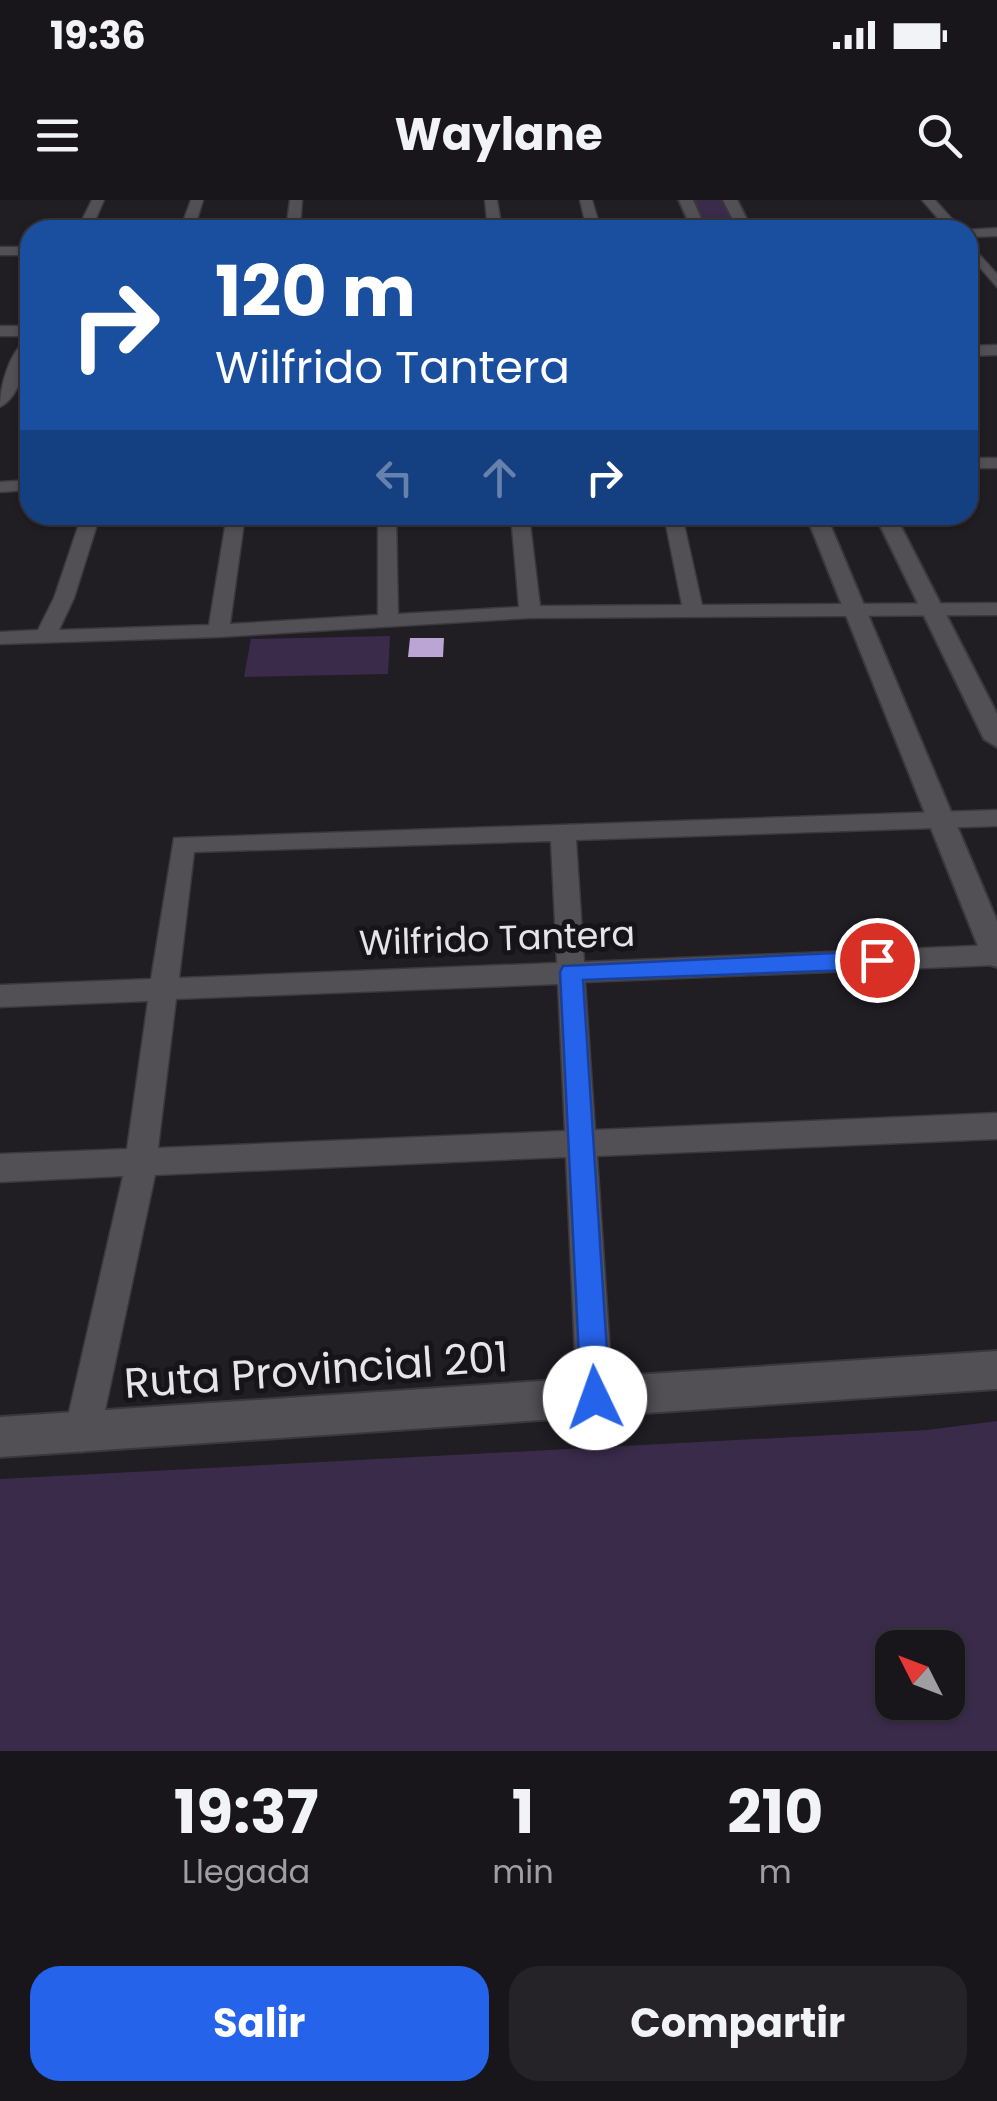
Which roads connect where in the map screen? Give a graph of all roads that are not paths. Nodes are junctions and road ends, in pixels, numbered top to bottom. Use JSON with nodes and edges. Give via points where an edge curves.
{"nodes":[{"id":1,"x":928,"y":200,"type":"edge"},
{"id":2,"x":945,"y":220,"type":"edge"},
{"id":3,"x":978,"y":259,"type":"edge"},
{"id":4,"x":997,"y":283,"type":"edge"},
{"id":5,"x":20,"y":362,"type":"edge"},
{"id":6,"x":0,"y":402,"type":"edge"},
{"id":7,"x":87,"y":525,"type":"edge"},
{"id":8,"x":235,"y":525,"type":"edge"},
{"id":9,"x":387,"y":525,"type":"edge"},
{"id":10,"x":521,"y":525,"type":"edge"},
{"id":11,"x":675,"y":525,"type":"edge"},
{"id":12,"x":820,"y":525,"type":"edge"},
{"id":13,"x":890,"y":525,"type":"edge"},
{"id":14,"x":854,"y":609,"type":"junction"},
{"id":15,"x":932,"y":609,"type":"junction"},
{"id":16,"x":997,"y":609,"type":"edge"},
{"id":17,"x":693,"y":610,"type":"junction"},
{"id":18,"x":530,"y":612,"type":"junction"},
{"id":19,"x":388,"y":620,"type":"junction"},
{"id":20,"x":219,"y":631,"type":"junction"},
{"id":21,"x":46,"y":636,"type":"junction"},
{"id":22,"x":0,"y":638,"type":"edge"},
{"id":23,"x":997,"y":739,"type":"edge"},
{"id":24,"x":997,"y":818,"type":"edge"},
{"id":25,"x":941,"y":820,"type":"junction"},
{"id":26,"x":564,"y":832,"type":"junction"},
{"id":27,"x":997,"y":956,"type":"edge"},
{"id":28,"x":571,"y":972,"type":"junction"},
{"id":29,"x":164,"y":989,"type":"junction"},
{"id":30,"x":0,"y":996,"type":"edge"},
{"id":31,"x":997,"y":1126,"type":"edge"},
{"id":32,"x":581,"y":1142,"type":"junction"},
{"id":33,"x":141,"y":1162,"type":"junction"},
{"id":34,"x":0,"y":1168,"type":"edge"},
{"id":35,"x":997,"y":1370,"type":"edge"},
{"id":36,"x":595,"y":1398,"type":"junction"},
{"id":37,"x":82,"y":1434,"type":"junction"},
{"id":38,"x":0,"y":1438,"type":"edge"}],
"edges":[{"from":1,"to":2,"type":"street"},
{"from":3,"to":4,"type":"street"},
{"from":5,"to":6,"type":"street"},
{"from":7,"to":21,"type":"street"},
{"from":8,"to":20,"type":"street"},
{"from":9,"to":19,"type":"street"},
{"from":10,"to":18,"type":"street"},
{"from":11,"to":17,"type":"street"},
{"from":12,"to":14,"type":"main road"},
{"from":13,"to":15,"type":"main road"},
{"from":14,"to":15,"type":"street"},
{"from":14,"to":17,"type":"street"},
{"from":14,"to":25,"type":"main road"},
{"from":15,"to":16,"type":"street"},
{"from":15,"to":23,"type":"main road"},
{"from":17,"to":18,"type":"street"},
{"from":18,"to":19,"type":"street"},
{"from":19,"to":20,"type":"street"},
{"from":20,"to":21,"type":"street"},
{"from":21,"to":22,"type":"street"},
{"from":24,"to":25,"type":"street"},
{"from":25,"to":26,"type":"street"},
{"from":25,"to":27,"type":"main road"},
{"from":26,"to":28,"type":"street"},
{"from":26,"to":29,"type":"street","via":[[183,844]]},
{"from":27,"to":28,"type":"street","name":"Wilfrido Tantera"},
{"from":28,"to":29,"type":"street","name":"Wilfrido Tantera"},
{"from":28,"to":32,"type":"street"},
{"from":29,"to":30,"type":"street","name":"Wilfrido Tantera"},
{"from":29,"to":33,"type":"street"},
{"from":31,"to":32,"type":"street"},
{"from":32,"to":33,"type":"street"},
{"from":32,"to":36,"type":"street"},
{"from":33,"to":34,"type":"street"},
{"from":33,"to":37,"type":"street"},
{"from":35,"to":36,"type":"main road","name":"Ruta Provincial 201"},
{"from":36,"to":37,"type":"main road","name":"Ruta Provincial 201"},
{"from":37,"to":38,"type":"main road","name":"Ruta Provincial 201"}]}
